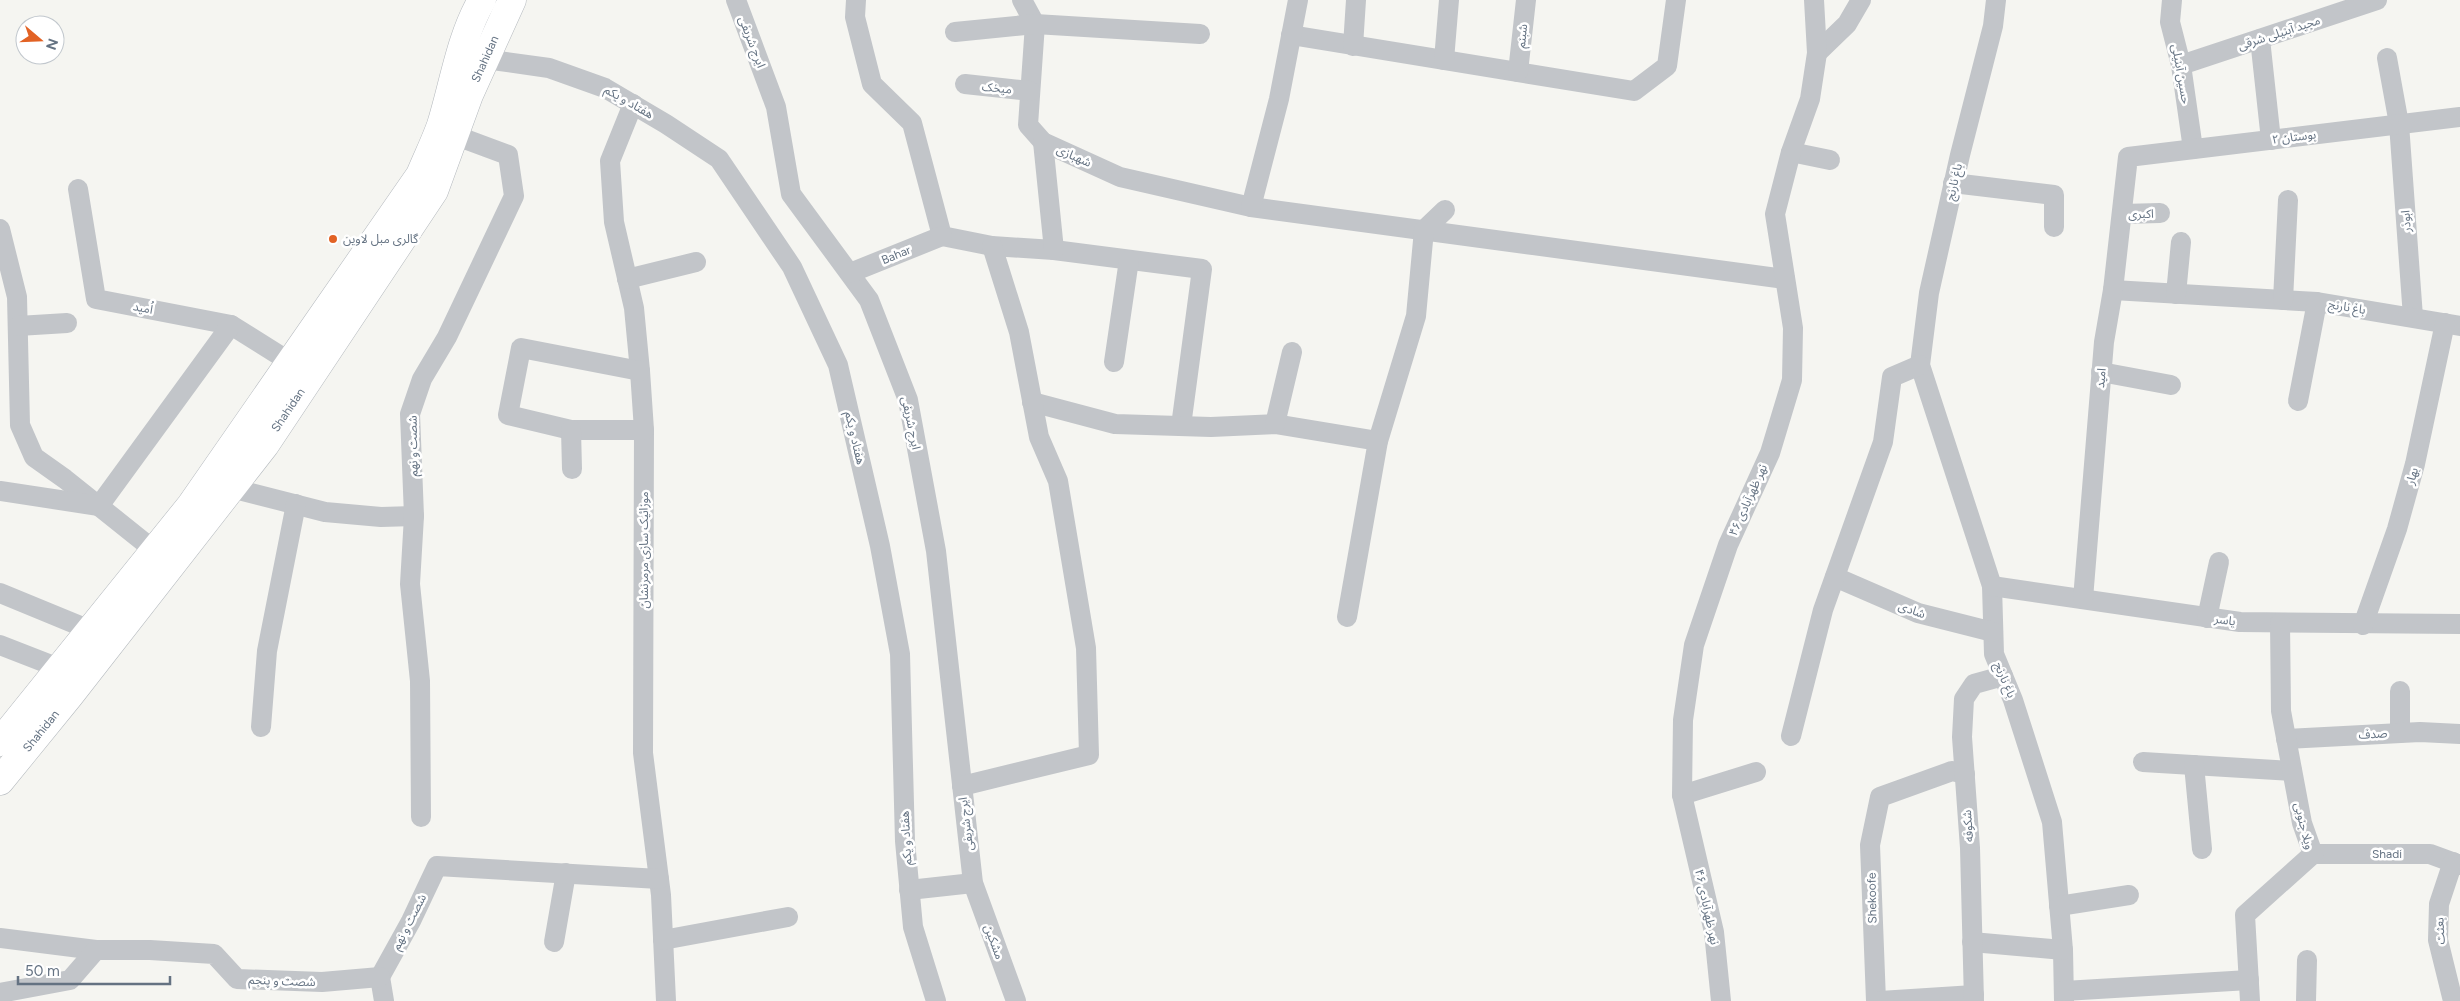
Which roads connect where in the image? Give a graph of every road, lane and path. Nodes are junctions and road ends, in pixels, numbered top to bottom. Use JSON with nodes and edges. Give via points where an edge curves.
{"nodes":[{"id":1,"x":482,"y":0,"type":"edge"},
{"id":2,"x":512,"y":0,"type":"edge"},
{"id":3,"x":736,"y":0,"type":"edge"},
{"id":4,"x":856,"y":0,"type":"edge"},
{"id":5,"x":1022,"y":0,"type":"edge"},
{"id":6,"x":1298,"y":0,"type":"edge"},
{"id":7,"x":1356,"y":0,"type":"edge"},
{"id":8,"x":1449,"y":0,"type":"edge"},
{"id":9,"x":1526,"y":0,"type":"edge"},
{"id":10,"x":1676,"y":0,"type":"edge"},
{"id":11,"x":1814,"y":0,"type":"edge"},
{"id":12,"x":1861,"y":0,"type":"edge"},
{"id":13,"x":1996,"y":0,"type":"edge"},
{"id":14,"x":2172,"y":0,"type":"edge"},
{"id":15,"x":2377,"y":0,"type":"edge"},
{"id":16,"x":1035,"y":24,"type":"junction"},
{"id":17,"x":955,"y":32,"type":"dead end"},
{"id":18,"x":1200,"y":34,"type":"dead end"},
{"id":19,"x":1291,"y":35,"type":"junction"},
{"id":20,"x":2260,"y":39,"type":"junction"},
{"id":21,"x":1353,"y":46,"type":"junction"},
{"id":22,"x":1817,"y":53,"type":"junction"},
{"id":23,"x":2387,"y":58,"type":"dead end"},
{"id":24,"x":485,"y":59,"type":"junction"},
{"id":25,"x":1444,"y":60,"type":"junction"},
{"id":26,"x":2181,"y":65,"type":"junction"},
{"id":27,"x":1518,"y":72,"type":"junction"},
{"id":28,"x":965,"y":84,"type":"dead end"},
{"id":29,"x":1030,"y":91,"type":"junction"},
{"id":30,"x":633,"y":104,"type":"junction"},
{"id":31,"x":2460,"y":117,"type":"edge"},
{"id":32,"x":2399,"y":124,"type":"junction"},
{"id":33,"x":454,"y":135,"type":"junction"},
{"id":34,"x":2270,"y":140,"type":"junction"},
{"id":35,"x":1043,"y":142,"type":"junction"},
{"id":36,"x":2193,"y":149,"type":"junction"},
{"id":37,"x":1791,"y":152,"type":"junction"},
{"id":38,"x":2128,"y":157,"type":"joint"},
{"id":39,"x":1830,"y":160,"type":"dead end"},
{"id":40,"x":1953,"y":183,"type":"junction"},
{"id":41,"x":78,"y":189,"type":"dead end"},
{"id":42,"x":2288,"y":200,"type":"dead end"},
{"id":43,"x":1251,"y":207,"type":"junction"},
{"id":44,"x":1445,"y":210,"type":"dead end"},
{"id":45,"x":2122,"y":214,"type":"junction"},
{"id":46,"x":2160,"y":214,"type":"dead end"},
{"id":47,"x":2054,"y":228,"type":"dead end"},
{"id":48,"x":0,"y":230,"type":"edge"},
{"id":49,"x":1424,"y":230,"type":"junction"},
{"id":50,"x":942,"y":236,"type":"junction"},
{"id":51,"x":2180,"y":242,"type":"dead end"},
{"id":52,"x":992,"y":246,"type":"junction"},
{"id":53,"x":1054,"y":250,"type":"junction"},
{"id":54,"x":1129,"y":260,"type":"junction"},
{"id":55,"x":696,"y":262,"type":"dead end"},
{"id":56,"x":850,"y":273,"type":"junction"},
{"id":57,"x":627,"y":279,"type":"junction"},
{"id":58,"x":1785,"y":279,"type":"junction"},
{"id":59,"x":2113,"y":290,"type":"junction"},
{"id":60,"x":2176,"y":294,"type":"junction"},
{"id":61,"x":2283,"y":300,"type":"junction"},
{"id":62,"x":9,"y":301,"type":"edge"},
{"id":63,"x":2317,"y":302,"type":"junction"},
{"id":64,"x":2413,"y":317,"type":"junction"},
{"id":65,"x":67,"y":323,"type":"dead end"},
{"id":66,"x":231,"y":325,"type":"junction"},
{"id":67,"x":2452,"y":325,"type":"edge"},
{"id":68,"x":18,"y":326,"type":"junction"},
{"id":69,"x":1292,"y":352,"type":"dead end"},
{"id":70,"x":290,"y":362,"type":"junction"},
{"id":71,"x":1114,"y":362,"type":"dead end"},
{"id":72,"x":1920,"y":365,"type":"junction"},
{"id":73,"x":640,"y":371,"type":"junction"},
{"id":74,"x":2101,"y":372,"type":"junction"},
{"id":75,"x":2172,"y":384,"type":"dead end"},
{"id":76,"x":2298,"y":401,"type":"dead end"},
{"id":77,"x":1032,"y":402,"type":"junction"},
{"id":78,"x":1275,"y":424,"type":"junction"},
{"id":79,"x":1181,"y":426,"type":"junction"},
{"id":80,"x":571,"y":430,"type":"junction"},
{"id":81,"x":644,"y":430,"type":"junction"},
{"id":82,"x":1378,"y":441,"type":"junction"},
{"id":83,"x":572,"y":469,"type":"dead end"},
{"id":84,"x":231,"y":488,"type":"junction"},
{"id":85,"x":0,"y":491,"type":"edge"},
{"id":86,"x":296,"y":504,"type":"junction"},
{"id":87,"x":99,"y":506,"type":"junction"},
{"id":88,"x":414,"y":516,"type":"junction"},
{"id":89,"x":155,"y":551,"type":"junction"},
{"id":90,"x":2219,"y":562,"type":"dead end"},
{"id":91,"x":1834,"y":577,"type":"junction"},
{"id":92,"x":1992,"y":586,"type":"junction"},
{"id":93,"x":0,"y":594,"type":"edge"},
{"id":94,"x":2083,"y":599,"type":"junction"},
{"id":95,"x":1347,"y":617,"type":"dead end"},
{"id":96,"x":2207,"y":618,"type":"junction"},
{"id":97,"x":2280,"y":623,"type":"junction"},
{"id":98,"x":2460,"y":624,"type":"edge"},
{"id":99,"x":2363,"y":625,"type":"junction"},
{"id":100,"x":90,"y":630,"type":"junction"},
{"id":101,"x":1993,"y":632,"type":"junction"},
{"id":102,"x":0,"y":645,"type":"edge"},
{"id":103,"x":59,"y":668,"type":"junction"},
{"id":104,"x":2003,"y":676,"type":"junction"},
{"id":105,"x":2400,"y":691,"type":"dead end"},
{"id":106,"x":261,"y":727,"type":"dead end"},
{"id":107,"x":2400,"y":733,"type":"junction"},
{"id":108,"x":2460,"y":734,"type":"edge"},
{"id":109,"x":1791,"y":736,"type":"dead end"},
{"id":110,"x":2286,"y":738,"type":"junction"},
{"id":111,"x":0,"y":742,"type":"edge"},
{"id":112,"x":2143,"y":762,"type":"dead end"},
{"id":113,"x":2194,"y":765,"type":"junction"},
{"id":114,"x":2292,"y":770,"type":"junction"},
{"id":115,"x":1756,"y":772,"type":"dead end"},
{"id":116,"x":1965,"y":774,"type":"junction"},
{"id":117,"x":0,"y":781,"type":"edge"},
{"id":118,"x":962,"y":786,"type":"junction"},
{"id":119,"x":1682,"y":795,"type":"junction"},
{"id":120,"x":421,"y":817,"type":"dead end"},
{"id":121,"x":2202,"y":850,"type":"dead end"},
{"id":122,"x":2313,"y":854,"type":"junction"},
{"id":123,"x":2456,"y":863,"type":"edge"},
{"id":124,"x":566,"y":874,"type":"junction"},
{"id":125,"x":659,"y":879,"type":"junction"},
{"id":126,"x":973,"y":883,"type":"junction"},
{"id":127,"x":909,"y":890,"type":"junction"},
{"id":128,"x":2129,"y":895,"type":"dead end"},
{"id":129,"x":2059,"y":906,"type":"junction"},
{"id":130,"x":788,"y":917,"type":"dead end"},
{"id":131,"x":0,"y":938,"type":"edge"},
{"id":132,"x":663,"y":940,"type":"junction"},
{"id":133,"x":554,"y":942,"type":"dead end"},
{"id":134,"x":1972,"y":942,"type":"junction"},
{"id":135,"x":96,"y":950,"type":"junction"},
{"id":136,"x":2063,"y":950,"type":"junction"},
{"id":137,"x":2307,"y":960,"type":"dead end"},
{"id":138,"x":380,"y":977,"type":"junction"},
{"id":139,"x":2249,"y":980,"type":"junction"},
{"id":140,"x":0,"y":993,"type":"edge"},
{"id":141,"x":2064,"y":996,"type":"edge"},
{"id":142,"x":1974,"y":998,"type":"edge"},
{"id":143,"x":384,"y":1001,"type":"edge"},
{"id":144,"x":666,"y":1001,"type":"edge"},
{"id":145,"x":936,"y":1001,"type":"edge"},
{"id":146,"x":1016,"y":1001,"type":"edge"},
{"id":147,"x":1721,"y":1001,"type":"edge"},
{"id":148,"x":1876,"y":1001,"type":"edge"},
{"id":149,"x":1880,"y":1001,"type":"edge"},
{"id":150,"x":2250,"y":1001,"type":"edge"},
{"id":151,"x":2306,"y":1001,"type":"edge"},
{"id":152,"x":2453,"y":1001,"type":"edge"}],
"edges":[{"from":1,"to":70,"type":"main road","name":"Shahidan","via":[[452,79],[441,124],[420,175]]},
{"from":2,"to":24,"type":"main road","name":"Shahidan"},
{"from":3,"to":56,"type":"street","name":"ایرج شریفی","via":[[776,107],[791,194]]},
{"from":4,"to":50,"type":"street","via":[[855,17],[872,84],[912,122]]},
{"from":5,"to":16,"type":"street"},
{"from":6,"to":19,"type":"street"},
{"from":7,"to":21,"type":"street"},
{"from":8,"to":25,"type":"street"},
{"from":9,"to":27,"type":"street","name":"شبنم"},
{"from":10,"to":27,"type":"street","via":[[1667,66],[1634,91]]},
{"from":11,"to":22,"type":"street","name":"نهر ظهرآبادی ۴۶"},
{"from":12,"to":22,"type":"street","via":[[1847,24]]},
{"from":13,"to":40,"type":"street","name":"باغ نارنج","via":[[1993,26]]},
{"from":14,"to":26,"type":"street","name":"حسین آبنیلی","via":[[2170,22]]},
{"from":15,"to":20,"type":"street","name":"مجید آبنیلی شرقی"},
{"from":16,"to":17,"type":"street"},
{"from":16,"to":18,"type":"street"},
{"from":16,"to":29,"type":"street","name":"شهبازی"},
{"from":19,"to":21,"type":"street"},
{"from":19,"to":43,"type":"street"},
{"from":20,"to":26,"type":"street","name":"مجید آبنیلی شرقی"},
{"from":20,"to":34,"type":"street"},
{"from":21,"to":25,"type":"street"},
{"from":22,"to":37,"type":"street","name":"نهر ظهرآبادی ۴۶","via":[[1810,99]]},
{"from":23,"to":32,"type":"street","name":"ابوذر"},
{"from":24,"to":30,"type":"street","name":"هفتاد و یکم","via":[[549,68],[605,88]]},
{"from":24,"to":33,"type":"main road","name":"Shahidan"},
{"from":25,"to":27,"type":"street"},
{"from":26,"to":36,"type":"street","name":"حسین آبنیلی"},
{"from":28,"to":29,"type":"street","name":"میخک"},
{"from":29,"to":35,"type":"street","name":"شهبازی","via":[[1028,125]]},
{"from":30,"to":57,"type":"street","name":"موزائیک سازی مرمرنشان","via":[[610,161],[614,222]]},
{"from":30,"to":127,"type":"street","name":"هفتاد و یکم","via":[[719,159],[792,267],[838,365],[880,546],[900,654]]},
{"from":31,"to":32,"type":"street","name":"بوستان ۲"},
{"from":32,"to":34,"type":"street","name":"بوستان ۲"},
{"from":32,"to":64,"type":"street","name":"ابوذر"},
{"from":33,"to":84,"type":"main road","name":"Shahidan","via":[[434,191],[264,445]]},
{"from":33,"to":88,"type":"street","name":"شصت و نهم","via":[[508,155],[514,196],[447,337],[422,379],[410,414]]},
{"from":34,"to":36,"type":"street","name":"بوستان ۲"},
{"from":35,"to":43,"type":"street","name":"شهبازی","via":[[1120,176]]},
{"from":35,"to":53,"type":"street"},
{"from":36,"to":38,"type":"street","name":"بوستان ۲"},
{"from":37,"to":39,"type":"street"},
{"from":37,"to":58,"type":"street","name":"نهر ظهرآبادی ۴۶","via":[[1775,214]]},
{"from":38,"to":45,"type":"street","name":"امید"},
{"from":40,"to":47,"type":"street","via":[[2054,195]]},
{"from":40,"to":72,"type":"street","name":"باغ نارنج","via":[[1929,293]]},
{"from":41,"to":66,"type":"street","name":"اُمید","via":[[96,299]]},
{"from":42,"to":61,"type":"street"},
{"from":43,"to":49,"type":"street","name":"شهبازی"},
{"from":44,"to":49,"type":"street"},
{"from":45,"to":46,"type":"street","name":"اکبری"},
{"from":45,"to":59,"type":"street","name":"امید"},
{"from":48,"to":62,"type":"street"},
{"from":49,"to":58,"type":"street","name":"شهبازی"},
{"from":49,"to":82,"type":"street","via":[[1416,316]]},
{"from":50,"to":52,"type":"street"},
{"from":50,"to":56,"type":"street","name":"Bahar"},
{"from":51,"to":60,"type":"street"},
{"from":52,"to":53,"type":"street"},
{"from":52,"to":77,"type":"street","via":[[1019,332]]},
{"from":53,"to":54,"type":"street"},
{"from":54,"to":71,"type":"street"},
{"from":54,"to":79,"type":"street","via":[[1202,269]]},
{"from":55,"to":57,"type":"street"},
{"from":56,"to":118,"type":"street","name":"ایرج شریفی","via":[[869,300],[908,400],[936,551]]},
{"from":57,"to":73,"type":"street","name":"موزائیک سازی مرمرنشان","via":[[634,308]]},
{"from":58,"to":119,"type":"street","name":"نهر ظهرآبادی ۴۶","via":[[1793,328],[1792,380],[1770,453],[1728,545],[1694,645],[1683,720]]},
{"from":59,"to":60,"type":"street","name":"باغ نارنج"},
{"from":59,"to":74,"type":"street","name":"امید"},
{"from":60,"to":61,"type":"street","name":"باغ نارنج"},
{"from":61,"to":63,"type":"street","name":"باغ نارنج"},
{"from":62,"to":68,"type":"street"},
{"from":63,"to":64,"type":"street","name":"باغ نارنج"},
{"from":63,"to":76,"type":"street"},
{"from":64,"to":67,"type":"street","name":"باغ نارنج"},
{"from":65,"to":68,"type":"street"},
{"from":66,"to":70,"type":"street","name":"اُمید"},
{"from":66,"to":87,"type":"street"},
{"from":67,"to":99,"type":"street","name":"بهار","via":[[2396,529]]},
{"from":68,"to":87,"type":"street","via":[[20,425],[34,457]]},
{"from":69,"to":78,"type":"street"},
{"from":70,"to":89,"type":"main road","name":"Shahidan","via":[[191,505]]},
{"from":72,"to":91,"type":"street","via":[[1892,377],[1883,442]]},
{"from":72,"to":92,"type":"street","name":"باغ نارنج"},
{"from":73,"to":80,"type":"street","via":[[521,348],[508,415]]},
{"from":73,"to":81,"type":"street","name":"موزائیک سازی مرمرنشان"},
{"from":74,"to":75,"type":"street"},
{"from":74,"to":94,"type":"street","name":"امید"},
{"from":77,"to":79,"type":"street","via":[[1115,424]]},
{"from":77,"to":118,"type":"street","via":[[1039,437],[1058,481],[1086,648],[1089,754]]},
{"from":78,"to":79,"type":"street"},
{"from":78,"to":82,"type":"street"},
{"from":80,"to":81,"type":"street"},
{"from":80,"to":83,"type":"street"},
{"from":81,"to":125,"type":"street","name":"موزائیک سازی مرمرنشان","via":[[643,753]]},
{"from":82,"to":95,"type":"street"},
{"from":84,"to":86,"type":"street"},
{"from":84,"to":117,"type":"main road","name":"Shahidan"},
{"from":85,"to":87,"type":"street"},
{"from":86,"to":88,"type":"street","via":[[325,512]]},
{"from":86,"to":106,"type":"street","via":[[267,651]]},
{"from":87,"to":89,"type":"street"},
{"from":88,"to":120,"type":"street","name":"شصت و نهم","via":[[410,584],[420,681]]},
{"from":89,"to":100,"type":"main road","name":"Shahidan"},
{"from":90,"to":96,"type":"street"},
{"from":91,"to":101,"type":"street","name":"شادی","via":[[1918,613]]},
{"from":91,"to":109,"type":"street"},
{"from":92,"to":94,"type":"street","name":"یاسر"},
{"from":92,"to":101,"type":"street","name":"باغ نارنج"},
{"from":93,"to":100,"type":"street"},
{"from":94,"to":96,"type":"street","name":"یاسر"},
{"from":96,"to":97,"type":"street","name":"یاسر"},
{"from":97,"to":99,"type":"street","name":"یاسر"},
{"from":97,"to":110,"type":"street","name":"ویلا جنوبی","via":[[2281,711]]},
{"from":98,"to":99,"type":"street","name":"یاسر"},
{"from":100,"to":103,"type":"main road","name":"Shahidan"},
{"from":101,"to":104,"type":"street","name":"باغ نارنج","via":[[1994,654]]},
{"from":102,"to":103,"type":"street"},
{"from":103,"to":111,"type":"main road","name":"Shahidan"},
{"from":104,"to":116,"type":"street","name":"شکوفه","via":[[1974,684],[1964,699],[1962,737]]},
{"from":104,"to":129,"type":"street","name":"باغ نارنج","via":[[2052,822]]},
{"from":105,"to":107,"type":"street"},
{"from":107,"to":108,"type":"street","name":"صدف"},
{"from":107,"to":110,"type":"street","name":"صدف"},
{"from":110,"to":114,"type":"street","name":"ویلا جنوبی"},
{"from":112,"to":113,"type":"street"},
{"from":113,"to":114,"type":"street"},
{"from":113,"to":121,"type":"street"},
{"from":114,"to":122,"type":"street","name":"ویلا جنوبی","via":[[2302,823]]},
{"from":115,"to":119,"type":"street"},
{"from":116,"to":134,"type":"street","name":"شکوفه"},
{"from":116,"to":148,"type":"street","name":"Shekoofe","via":[[1952,771],[1880,796],[1870,845]]},
{"from":118,"to":126,"type":"street","name":"ایرج شریفی"},
{"from":119,"to":147,"type":"street","name":"نهر ظهرآبادی ۴۶","via":[[1714,932]]},
{"from":122,"to":123,"type":"street","name":"Shadi","via":[[2430,854]]},
{"from":122,"to":139,"type":"street","name":"ویلا جنوبی","via":[[2245,915]]},
{"from":123,"to":152,"type":"street","name":"بعثت","via":[[2439,904],[2438,940]]},
{"from":124,"to":125,"type":"street"},
{"from":124,"to":133,"type":"street"},
{"from":124,"to":138,"type":"street","name":"شصت و نهم","via":[[437,866]]},
{"from":125,"to":132,"type":"street","name":"موزائیک سازی مرمرنشان"},
{"from":126,"to":127,"type":"street"},
{"from":126,"to":146,"type":"street","name":"مشکین"},
{"from":127,"to":145,"type":"street","name":"هفتاد و یکم","via":[[913,927]]},
{"from":128,"to":129,"type":"street"},
{"from":129,"to":136,"type":"street","name":"باغ نارنج"},
{"from":130,"to":132,"type":"street"},
{"from":131,"to":135,"type":"street","name":"شصت و پنجم"},
{"from":132,"to":144,"type":"street","name":"موزائیک سازی مرمرنشان"},
{"from":134,"to":136,"type":"street"},
{"from":134,"to":142,"type":"street","name":"شکوفه"},
{"from":135,"to":138,"type":"street","name":"شصت و پنجم","via":[[214,954],[236,979],[322,982]]},
{"from":135,"to":140,"type":"street","via":[[70,980]]},
{"from":136,"to":141,"type":"street","name":"باغ نارنج"},
{"from":137,"to":151,"type":"street"},
{"from":138,"to":143,"type":"street"},
{"from":139,"to":141,"type":"street"},
{"from":139,"to":150,"type":"street","name":"ویلا جنوبی"},
{"from":142,"to":149,"type":"street"}]}
